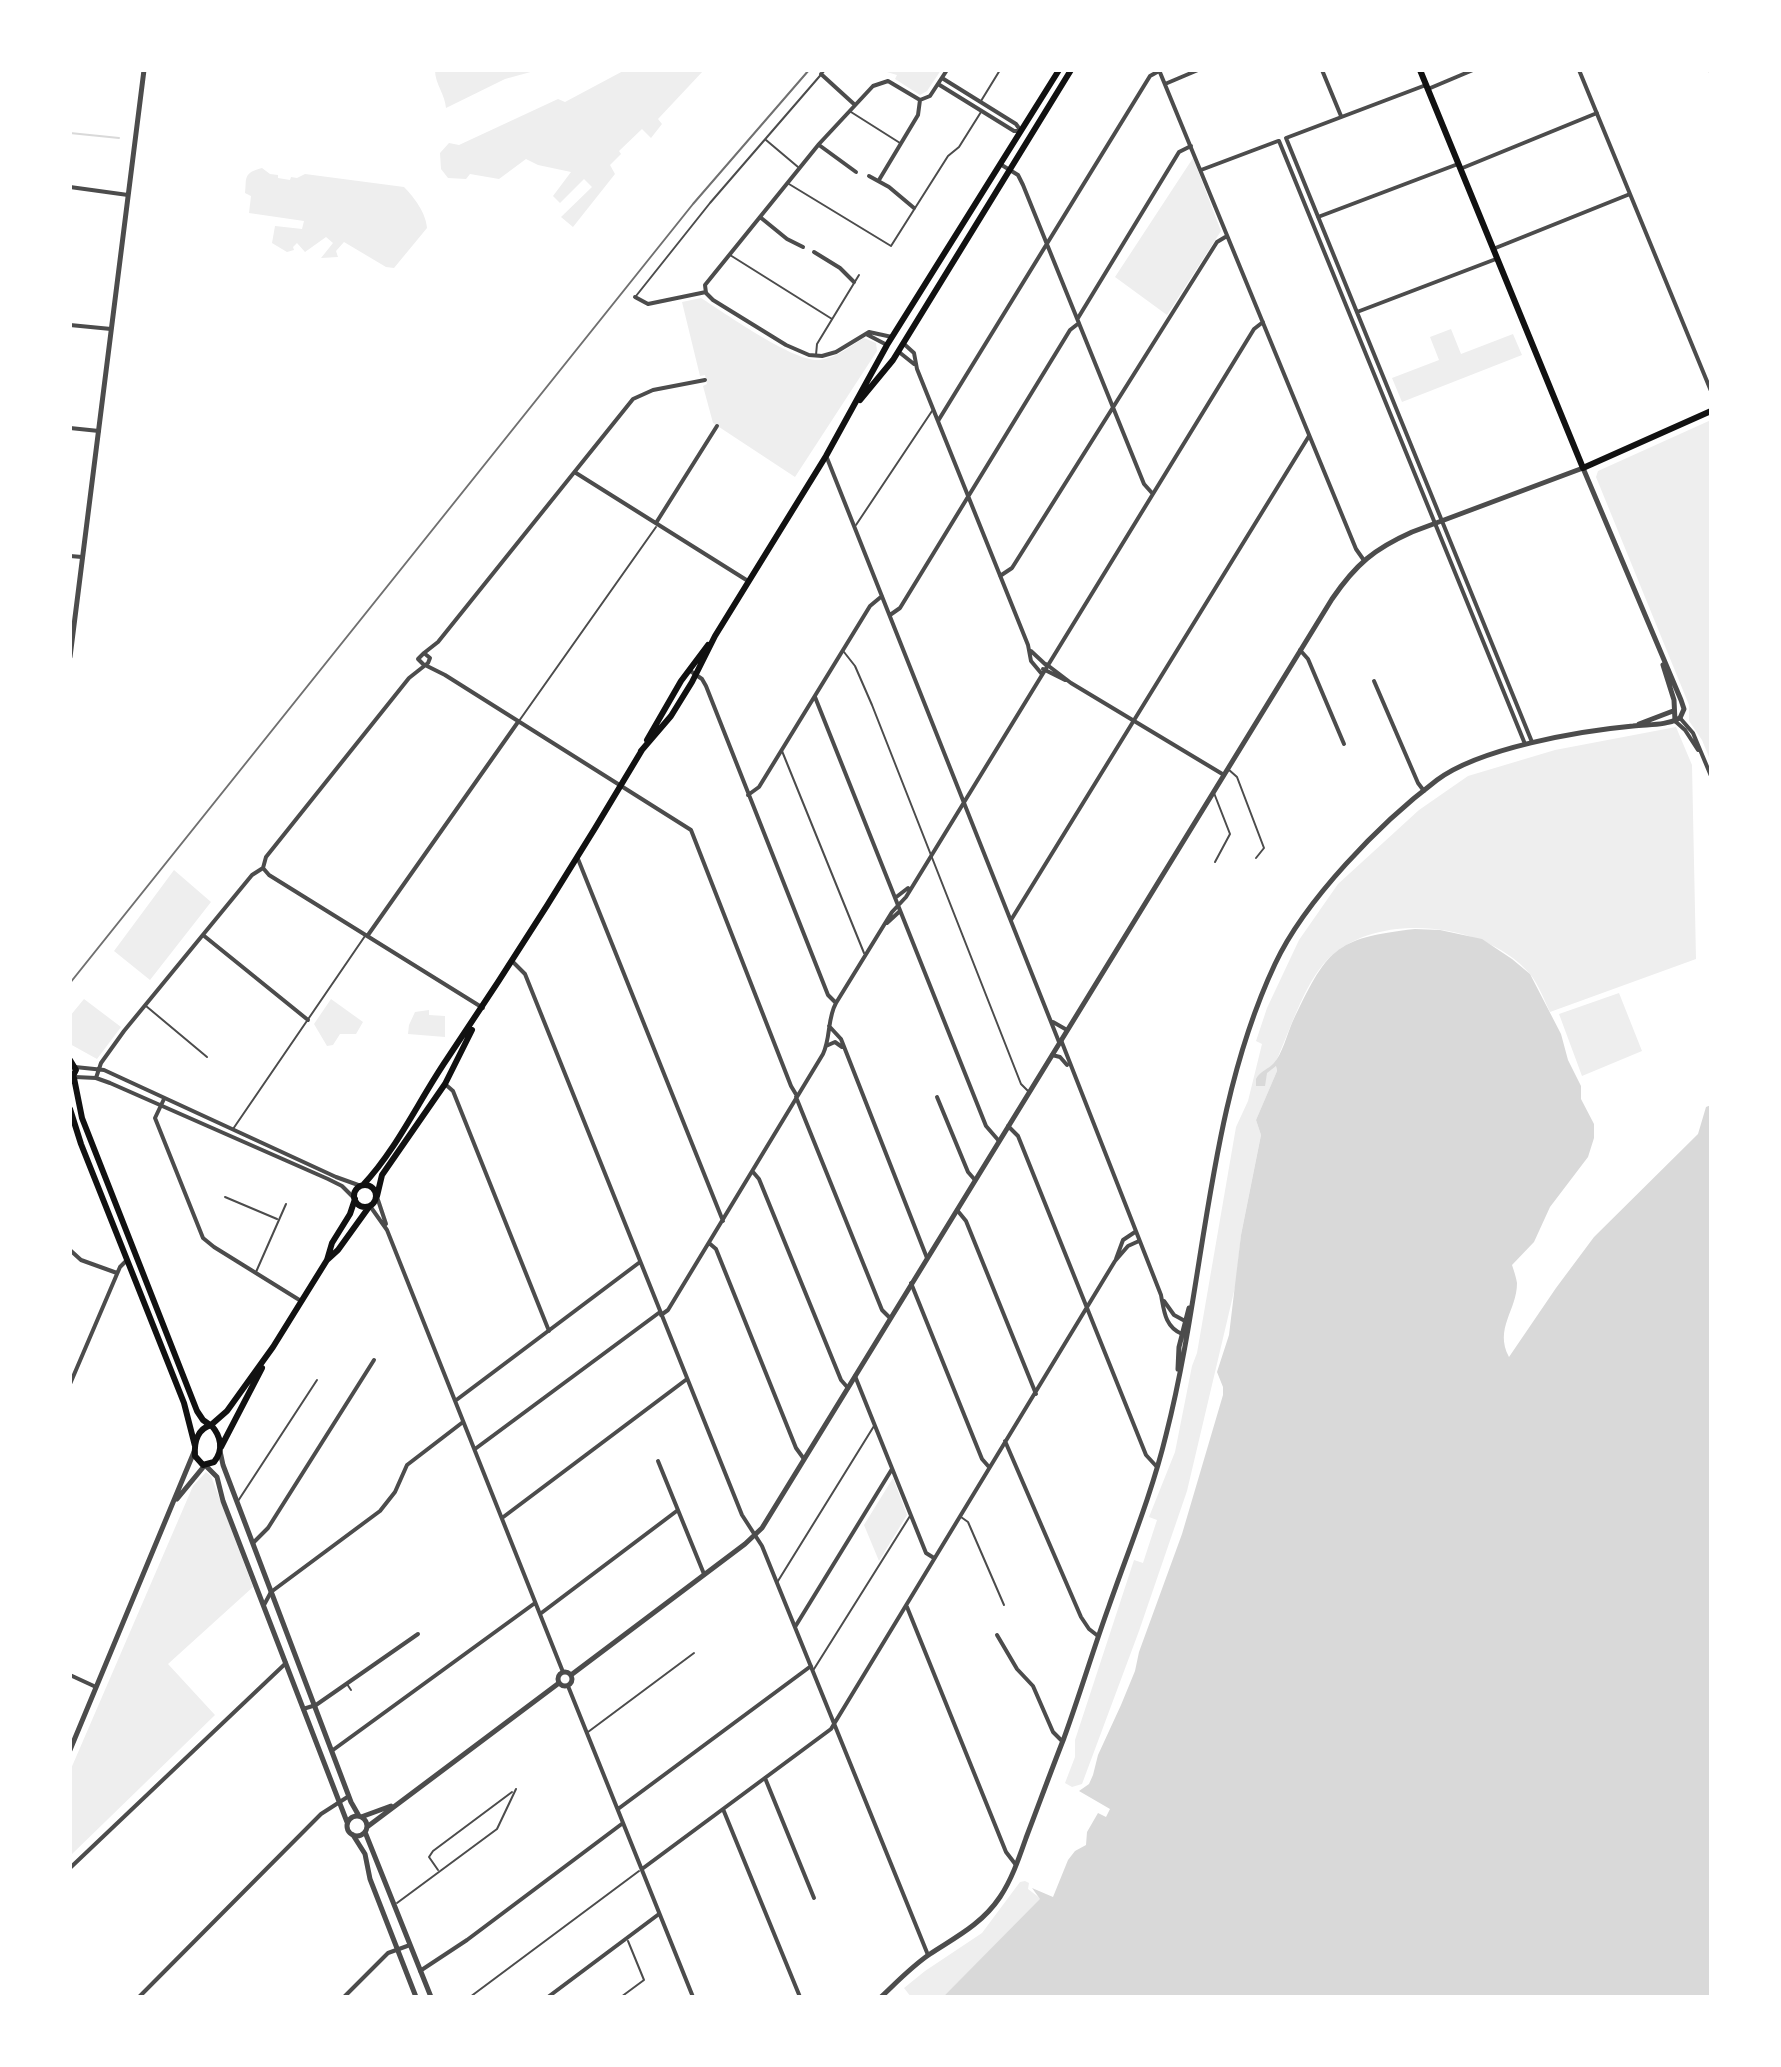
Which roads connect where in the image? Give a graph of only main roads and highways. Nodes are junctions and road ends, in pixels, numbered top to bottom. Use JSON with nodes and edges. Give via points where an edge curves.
{"nodes":[{"id":1,"x":1059,"y":70,"type":"edge"},
{"id":2,"x":1071,"y":70,"type":"edge"},
{"id":3,"x":1420,"y":70,"type":"edge"},
{"id":4,"x":1021,"y":131,"type":"junction"},
{"id":5,"x":1032,"y":135,"type":"junction"},
{"id":6,"x":892,"y":337,"type":"junction"},
{"id":7,"x":903,"y":343,"type":"junction"},
{"id":8,"x":887,"y":345,"type":"junction"},
{"id":9,"x":898,"y":351,"type":"junction"},
{"id":10,"x":853,"y":409,"type":"junction"},
{"id":11,"x":1711,"y":411,"type":"edge"},
{"id":12,"x":715,"y":636,"type":"junction"},
{"id":13,"x":641,"y":751,"type":"junction"},
{"id":14,"x":483,"y":1008,"type":"junction"},
{"id":15,"x":72,"y":1062,"type":"edge"},
{"id":16,"x":434,"y":1078,"type":"junction"},
{"id":17,"x":73,"y":1079,"type":"edge"},
{"id":18,"x":445,"y":1084,"type":"junction"},
{"id":19,"x":70,"y":1109,"type":"edge"},
{"id":20,"x":362,"y":1185,"type":"junction"},
{"id":21,"x":377,"y":1196,"type":"junction"},
{"id":22,"x":354,"y":1198,"type":"junction"},
{"id":23,"x":370,"y":1206,"type":"junction"},
{"id":24,"x":138,"y":1256,"type":"junction"},
{"id":25,"x":127,"y":1260,"type":"junction"},
{"id":26,"x":327,"y":1260,"type":"junction"},
{"id":27,"x":273,"y":1347,"type":"junction"},
{"id":28,"x":211,"y":1425,"type":"junction"},
{"id":29,"x":221,"y":1448,"type":"junction"},
{"id":30,"x":195,"y":1449,"type":"junction"}],
"edges":[{"from":1,"to":4,"type":"main road"},
{"from":2,"to":5,"type":"main road"},
{"from":3,"to":11,"type":"main road","via":[[1583,468]]},
{"from":4,"to":5,"type":"main road"},
{"from":4,"to":6,"type":"main road"},
{"from":5,"to":7,"type":"main road"},
{"from":6,"to":7,"type":"main road"},
{"from":6,"to":8,"type":"main road"},
{"from":7,"to":9,"type":"main road"},
{"from":8,"to":9,"type":"main road"},
{"from":8,"to":10,"type":"main road"},
{"from":9,"to":10,"type":"main road"},
{"from":10,"to":12,"type":"main road"},
{"from":12,"to":13,"type":"main road","via":[[661,712]]},
{"from":12,"to":13,"type":"main road","via":[[673,713]]},
{"from":13,"to":14,"type":"main road"},
{"from":14,"to":16,"type":"main road"},
{"from":14,"to":18,"type":"main road"},
{"from":15,"to":17,"type":"main road"},
{"from":16,"to":18,"type":"main road"},
{"from":16,"to":20,"type":"main road"},
{"from":17,"to":24,"type":"main road","via":[[82,1118]]},
{"from":18,"to":21,"type":"main road","via":[[382,1175]]},
{"from":19,"to":25,"type":"main road"},
{"from":20,"to":21,"type":"main road","via":[[372,1187]]},
{"from":20,"to":22,"type":"main road"},
{"from":21,"to":23,"type":"main road"},
{"from":22,"to":23,"type":"main road","via":[[359,1206]]},
{"from":22,"to":26,"type":"main road"},
{"from":23,"to":26,"type":"main road"},
{"from":24,"to":25,"type":"main road"},
{"from":24,"to":28,"type":"main road","via":[[197,1411]]},
{"from":25,"to":30,"type":"main road","via":[[184,1403]]},
{"from":26,"to":27,"type":"main road"},
{"from":27,"to":28,"type":"main road"},
{"from":27,"to":29,"type":"main road"},
{"from":28,"to":29,"type":"main road"},
{"from":28,"to":30,"type":"main road","via":[[199,1434]]},
{"from":29,"to":30,"type":"main road","via":[[217,1459],[205,1465],[197,1462]]}]}
